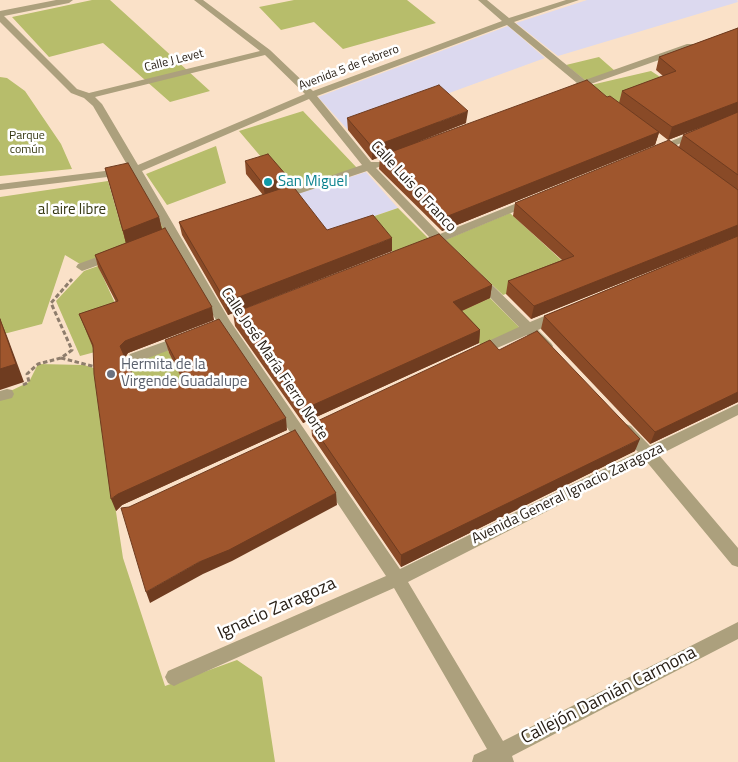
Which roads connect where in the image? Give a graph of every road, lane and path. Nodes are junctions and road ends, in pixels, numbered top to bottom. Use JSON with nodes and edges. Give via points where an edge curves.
{"nodes":[{"id":1,"x":69,"y":0,"type":"edge"},
{"id":2,"x":198,"y":0,"type":"edge"},
{"id":3,"x":482,"y":0,"type":"edge"},
{"id":4,"x":575,"y":0,"type":"edge"},
{"id":5,"x":0,"y":15,"type":"edge"},
{"id":6,"x":509,"y":21,"type":"junction"},
{"id":7,"x":702,"y":42,"type":"edge"},
{"id":8,"x":267,"y":52,"type":"junction"},
{"id":9,"x":584,"y":84,"type":"junction"},
{"id":10,"x":557,"y":94,"type":"edge"},
{"id":11,"x":311,"y":95,"type":"junction"},
{"id":12,"x":598,"y":95,"type":"edge"},
{"id":13,"x":88,"y":96,"type":"junction"},
{"id":14,"x":710,"y":128,"type":"edge"},
{"id":15,"x":647,"y":153,"type":"edge"},
{"id":16,"x":386,"y":160,"type":"edge"},
{"id":17,"x":368,"y":167,"type":"junction"},
{"id":18,"x":135,"y":170,"type":"junction"},
{"id":19,"x":0,"y":187,"type":"edge"},
{"id":20,"x":538,"y":198,"type":"edge"},
{"id":21,"x":265,"y":202,"type":"edge"},
{"id":22,"x":439,"y":239,"type":"junction"},
{"id":23,"x":420,"y":246,"type":"edge"},
{"id":24,"x":127,"y":250,"type":"edge"},
{"id":25,"x":82,"y":267,"type":"joint"},
{"id":26,"x":574,"y":309,"type":"edge"},
{"id":27,"x":529,"y":328,"type":"junction"},
{"id":28,"x":198,"y":334,"type":"edge"},
{"id":29,"x":467,"y":356,"type":"edge"},
{"id":30,"x":556,"y":356,"type":"edge"},
{"id":31,"x":61,"y":358,"type":"junction"},
{"id":32,"x":135,"y":358,"type":"dead end"},
{"id":33,"x":97,"y":367,"type":"edge"},
{"id":34,"x":3,"y":395,"type":"edge"},
{"id":35,"x":738,"y":408,"type":"edge"},
{"id":36,"x":616,"y":419,"type":"edge"},
{"id":37,"x":305,"y":430,"type":"junction"},
{"id":38,"x":282,"y":441,"type":"edge"},
{"id":39,"x":649,"y":454,"type":"junction"},
{"id":40,"x":738,"y":560,"type":"edge"},
{"id":41,"x":397,"y":578,"type":"junction"},
{"id":42,"x":738,"y":630,"type":"edge"},
{"id":43,"x":174,"y":677,"type":"dead end"},
{"id":44,"x":502,"y":757,"type":"edge"},
{"id":45,"x":481,"y":762,"type":"edge"}],
"edges":[{"from":1,"to":5,"type":"street"},
{"from":2,"to":8,"type":"street","name":"Calle Luis G Franco"},
{"from":3,"to":6,"type":"street"},
{"from":4,"to":6,"type":"street","name":"Avenida 5 de Febrero"},
{"from":5,"to":13,"type":"street","name":"Calle José María Fierro Norte","via":[[74,92]]},
{"from":6,"to":9,"type":"street"},
{"from":6,"to":11,"type":"street","name":"Avenida 5 de Febrero"},
{"from":7,"to":9,"type":"street"},
{"from":8,"to":11,"type":"street","name":"Calle Luis G Franco"},
{"from":8,"to":13,"type":"street","name":"Calle J Levet"},
{"from":9,"to":10,"type":"street"},
{"from":9,"to":12,"type":"street"},
{"from":11,"to":17,"type":"street","name":"Calle Luis G Franco"},
{"from":11,"to":18,"type":"street","name":"Avenida 5 de Febrero"},
{"from":13,"to":18,"type":"street","name":"Calle José María Fierro Norte","via":[[97,104]]},
{"from":14,"to":15,"type":"street"},
{"from":16,"to":17,"type":"street"},
{"from":17,"to":21,"type":"street"},
{"from":17,"to":22,"type":"street","name":"Calle Luis G Franco"},
{"from":18,"to":19,"type":"street","name":"Avenida 5 de Febrero"},
{"from":18,"to":37,"type":"street","name":"Calle José María Fierro Norte","via":[[225,324]]},
{"from":20,"to":22,"type":"street"},
{"from":22,"to":23,"type":"street"},
{"from":22,"to":27,"type":"street","name":"Calle Luis G Franco"},
{"from":24,"to":25,"type":"street"},
{"from":25,"to":31,"type":"path","via":[[51,303],[72,350]]},
{"from":26,"to":27,"type":"street"},
{"from":27,"to":29,"type":"street"},
{"from":27,"to":30,"type":"street","name":"Calle Luis G Franco"},
{"from":28,"to":32,"type":"street"},
{"from":31,"to":33,"type":"path"},
{"from":31,"to":34,"type":"path","via":[[38,364],[27,374],[29,382]]},
{"from":35,"to":39,"type":"street","name":"Avenida General Ignacio Zaragoza"},
{"from":36,"to":39,"type":"street"},
{"from":37,"to":38,"type":"street"},
{"from":37,"to":41,"type":"street","name":"Calle José María Fierro Norte"},
{"from":39,"to":40,"type":"street"},
{"from":39,"to":41,"type":"street","name":"Avenida General Ignacio Zaragoza"},
{"from":41,"to":43,"type":"street","name":"Ignacio Zaragoza"},
{"from":41,"to":44,"type":"street","name":"Calle José María Fierro Norte"},
{"from":42,"to":44,"type":"street","name":"Callejón Damián Carmona"},
{"from":44,"to":45,"type":"street","name":"Callejón Damián Carmona"}]}
